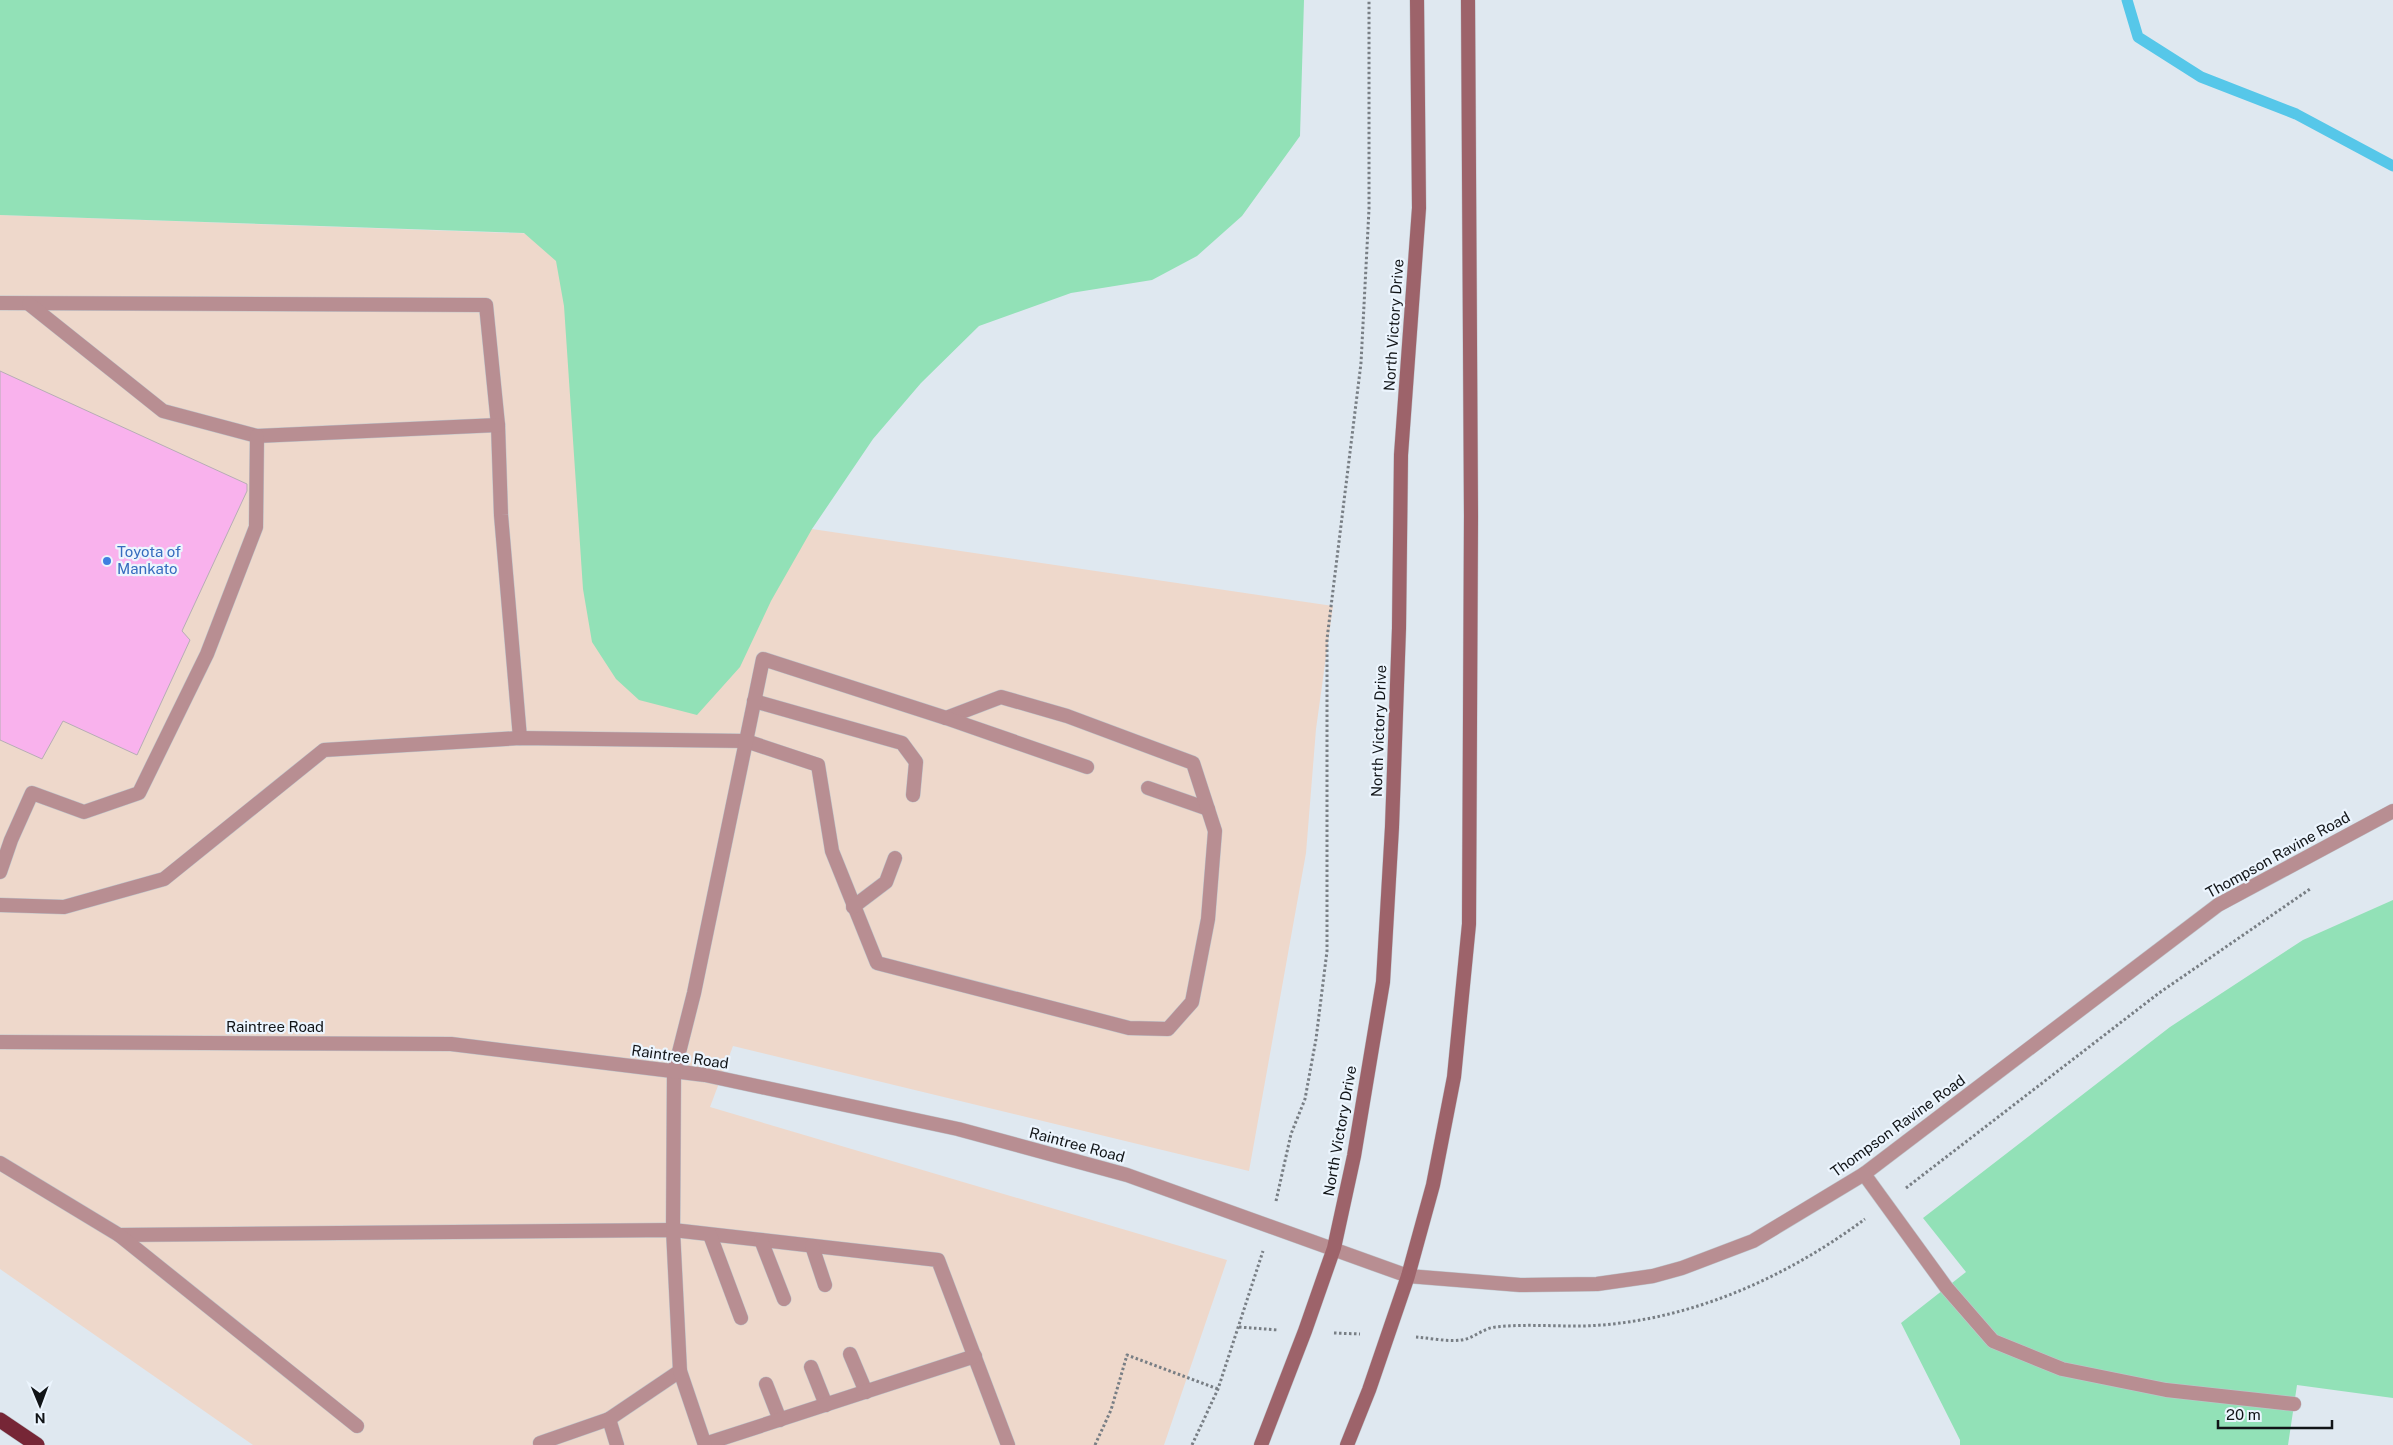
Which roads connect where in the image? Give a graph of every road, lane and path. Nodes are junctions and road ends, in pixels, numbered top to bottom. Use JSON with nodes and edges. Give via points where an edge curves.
{"nodes":[{"id":1,"x":1369,"y":0,"type":"edge"},
{"id":2,"x":1417,"y":0,"type":"edge"},
{"id":3,"x":1468,"y":0,"type":"edge"},
{"id":4,"x":0,"y":303,"type":"edge"},
{"id":5,"x":28,"y":304,"type":"junction"},
{"id":6,"x":498,"y":425,"type":"junction"},
{"id":7,"x":257,"y":436,"type":"junction"},
{"id":8,"x":754,"y":700,"type":"junction"},
{"id":9,"x":946,"y":718,"type":"junction"},
{"id":10,"x":520,"y":738,"type":"junction"},
{"id":11,"x":746,"y":741,"type":"junction"},
{"id":12,"x":1087,"y":767,"type":"dead end"},
{"id":13,"x":1148,"y":788,"type":"dead end"},
{"id":14,"x":913,"y":795,"type":"dead end"},
{"id":15,"x":1208,"y":809,"type":"junction"},
{"id":16,"x":2393,"y":810,"type":"edge"},
{"id":17,"x":5,"y":837,"type":"edge"},
{"id":18,"x":895,"y":858,"type":"dead end"},
{"id":19,"x":0,"y":872,"type":"edge"},
{"id":20,"x":0,"y":904,"type":"edge"},
{"id":21,"x":853,"y":907,"type":"junction"},
{"id":22,"x":0,"y":1042,"type":"edge"},
{"id":23,"x":674,"y":1072,"type":"junction"},
{"id":24,"x":0,"y":1163,"type":"edge"},
{"id":25,"x":1864,"y":1174,"type":"junction"},
{"id":26,"x":1271,"y":1227,"type":"junction"},
{"id":27,"x":673,"y":1230,"type":"junction"},
{"id":28,"x":710,"y":1234,"type":"junction"},
{"id":29,"x":119,"y":1235,"type":"junction"},
{"id":30,"x":761,"y":1240,"type":"junction"},
{"id":31,"x":812,"y":1246,"type":"junction"},
{"id":32,"x":1334,"y":1248,"type":"junction"},
{"id":33,"x":1408,"y":1276,"type":"junction"},
{"id":34,"x":825,"y":1285,"type":"dead end"},
{"id":35,"x":784,"y":1299,"type":"dead end"},
{"id":36,"x":741,"y":1318,"type":"dead end"},
{"id":37,"x":1239,"y":1327,"type":"junction"},
{"id":38,"x":1305,"y":1331,"type":"junction"},
{"id":39,"x":1388,"y":1335,"type":"junction"},
{"id":40,"x":1462,"y":1341,"type":"dead end"},
{"id":41,"x":850,"y":1354,"type":"dead end"},
{"id":42,"x":974,"y":1356,"type":"junction"},
{"id":43,"x":811,"y":1367,"type":"dead end"},
{"id":44,"x":680,"y":1371,"type":"junction"},
{"id":45,"x":766,"y":1384,"type":"dead end"},
{"id":46,"x":1218,"y":1389,"type":"junction"},
{"id":47,"x":866,"y":1392,"type":"junction"},
{"id":48,"x":2294,"y":1404,"type":"dead end"},
{"id":49,"x":826,"y":1405,"type":"junction"},
{"id":50,"x":609,"y":1419,"type":"junction"},
{"id":51,"x":0,"y":1420,"type":"edge"},
{"id":52,"x":780,"y":1420,"type":"junction"},
{"id":53,"x":357,"y":1426,"type":"dead end"},
{"id":54,"x":540,"y":1443,"type":"dead end"},
{"id":55,"x":37,"y":1445,"type":"edge"},
{"id":56,"x":617,"y":1445,"type":"edge"},
{"id":57,"x":705,"y":1445,"type":"edge"},
{"id":58,"x":1008,"y":1445,"type":"edge"},
{"id":59,"x":1095,"y":1445,"type":"edge"},
{"id":60,"x":1192,"y":1445,"type":"edge"},
{"id":61,"x":1261,"y":1445,"type":"edge"},
{"id":62,"x":1347,"y":1445,"type":"edge"}],
"edges":[{"from":1,"to":26,"type":"path","via":[[1369,209],[1362,363],[1327,639],[1326,951],[1316,1040],[1305,1099],[1291,1134]]},
{"from":2,"to":32,"type":"main road","name":"North Victory Drive","via":[[1419,208],[1401,455],[1399,628],[1383,982],[1354,1156]]},
{"from":3,"to":33,"type":"main road","via":[[1469,924],[1454,1077],[1433,1185]]},
{"from":4,"to":5,"type":"street"},
{"from":5,"to":6,"type":"street","via":[[486,305]]},
{"from":5,"to":7,"type":"street","via":[[163,411]]},
{"from":6,"to":7,"type":"street"},
{"from":6,"to":10,"type":"street","via":[[501,515]]},
{"from":7,"to":17,"type":"street","via":[[256,527],[207,654],[139,793],[84,812],[32,793]]},
{"from":8,"to":9,"type":"street","via":[[762,659]]},
{"from":8,"to":11,"type":"street"},
{"from":8,"to":14,"type":"street","via":[[902,743],[916,762]]},
{"from":9,"to":12,"type":"street"},
{"from":9,"to":15,"type":"street","via":[[1001,698],[1067,716],[1193,763]]},
{"from":10,"to":11,"type":"street"},
{"from":10,"to":20,"type":"street","via":[[324,750],[164,879],[64,907]]},
{"from":11,"to":21,"type":"street","via":[[818,765],[832,851]]},
{"from":11,"to":23,"type":"street","via":[[694,993]]},
{"from":13,"to":15,"type":"street"},
{"from":15,"to":21,"type":"street","via":[[1215,831],[1208,919],[1192,1002],[1168,1029],[1129,1028],[877,963]]},
{"from":16,"to":25,"type":"street","name":"Thompson Ravine Road","via":[[2218,905]]},
{"from":17,"to":19,"type":"street"},
{"from":18,"to":21,"type":"street","via":[[886,882]]},
{"from":22,"to":23,"type":"street","name":"Raintree Road","via":[[451,1044]]},
{"from":23,"to":26,"type":"street","name":"Raintree Road","via":[[705,1075],[958,1129],[1126,1175]]},
{"from":23,"to":27,"type":"street"},
{"from":24,"to":29,"type":"street"},
{"from":25,"to":33,"type":"street","name":"Thompson Ravine Road","via":[[1753,1241],[1652,1276],[1562,1285]]},
{"from":25,"to":48,"type":"street","via":[[1946,1287],[1993,1342],[2062,1369],[2166,1390]]},
{"from":26,"to":32,"type":"street","name":"Raintree Road"},
{"from":26,"to":37,"type":"path"},
{"from":27,"to":28,"type":"street"},
{"from":27,"to":29,"type":"street"},
{"from":27,"to":44,"type":"street"},
{"from":28,"to":30,"type":"street"},
{"from":28,"to":36,"type":"street"},
{"from":29,"to":53,"type":"street"},
{"from":30,"to":31,"type":"street"},
{"from":30,"to":35,"type":"street"},
{"from":31,"to":34,"type":"street"},
{"from":31,"to":42,"type":"street","via":[[938,1260]]},
{"from":32,"to":33,"type":"street","name":"Thompson Ravine Road"},
{"from":32,"to":38,"type":"main road","name":"North Victory Drive"},
{"from":33,"to":39,"type":"main road"},
{"from":37,"to":38,"type":"path"},
{"from":37,"to":46,"type":"path"},
{"from":38,"to":39,"type":"path"},
{"from":38,"to":61,"type":"main road","name":"North Victory Drive"},
{"from":39,"to":40,"type":"path"},
{"from":39,"to":62,"type":"main road"},
{"from":41,"to":47,"type":"street"},
{"from":42,"to":47,"type":"street"},
{"from":42,"to":58,"type":"street"},
{"from":43,"to":49,"type":"street"},
{"from":44,"to":50,"type":"street"},
{"from":44,"to":57,"type":"street"},
{"from":45,"to":52,"type":"street"},
{"from":46,"to":59,"type":"path","via":[[1127,1355]]},
{"from":46,"to":60,"type":"path"},
{"from":47,"to":49,"type":"street"},
{"from":49,"to":52,"type":"street"},
{"from":50,"to":54,"type":"street"},
{"from":50,"to":56,"type":"street"},
{"from":51,"to":55,"type":"highway"},
{"from":52,"to":57,"type":"street"}]}
